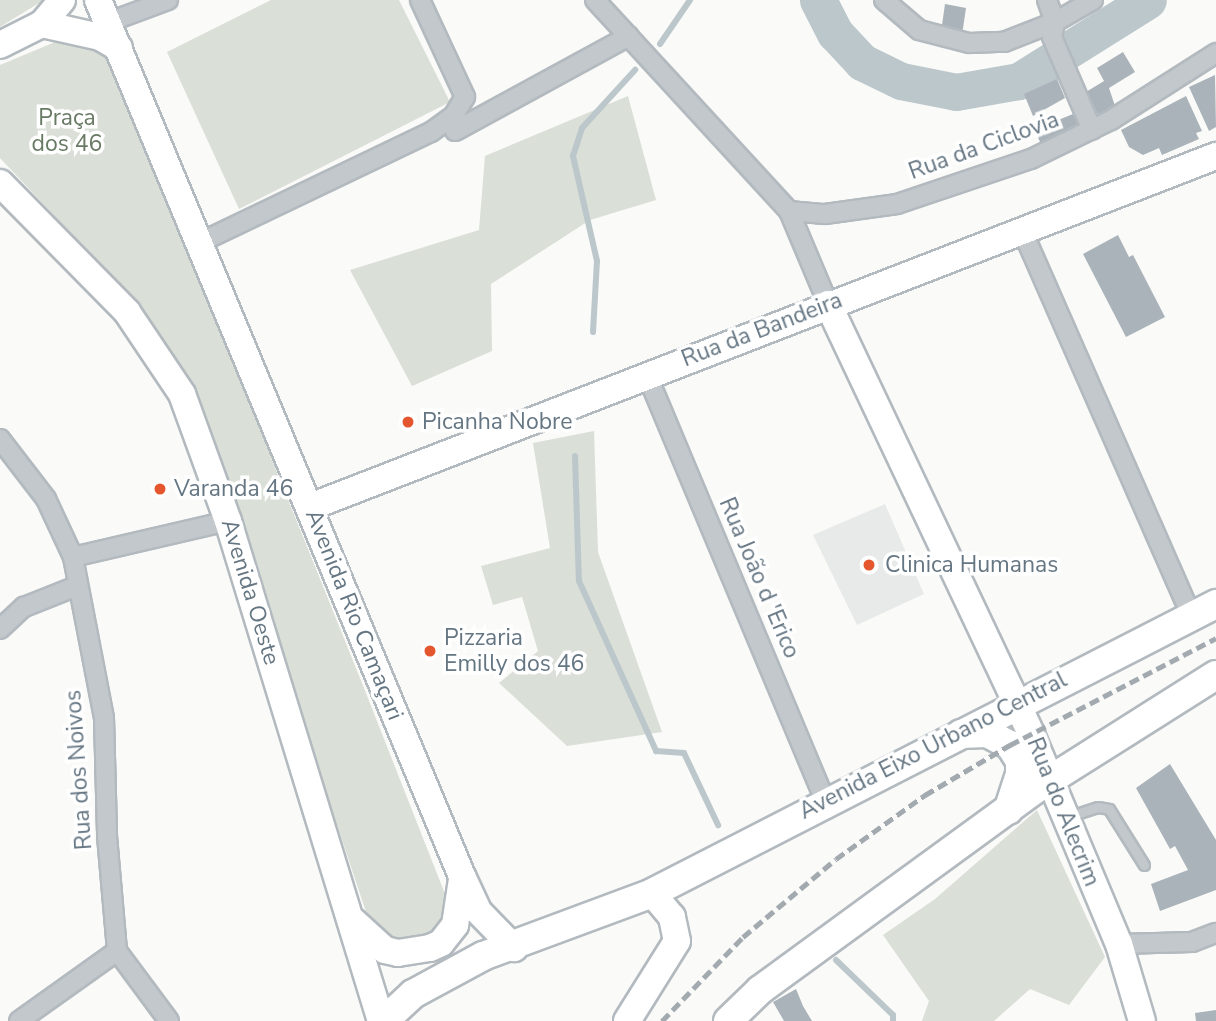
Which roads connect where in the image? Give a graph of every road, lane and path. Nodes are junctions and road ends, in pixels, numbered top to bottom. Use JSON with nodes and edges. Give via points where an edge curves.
{"nodes":[{"id":1,"x":62,"y":0,"type":"edge"},
{"id":2,"x":168,"y":0,"type":"edge"},
{"id":3,"x":420,"y":0,"type":"edge"},
{"id":4,"x":595,"y":0,"type":"edge"},
{"id":5,"x":884,"y":0,"type":"edge"},
{"id":6,"x":1047,"y":0,"type":"edge"},
{"id":7,"x":1093,"y":0,"type":"edge"},
{"id":8,"x":902,"y":7,"type":"edge"},
{"id":9,"x":103,"y":11,"type":"edge"},
{"id":10,"x":42,"y":24,"type":"junction"},
{"id":11,"x":1054,"y":30,"type":"junction"},
{"id":12,"x":629,"y":36,"type":"junction"},
{"id":13,"x":0,"y":46,"type":"edge"},
{"id":14,"x":119,"y":48,"type":"junction"},
{"id":15,"x":1216,"y":53,"type":"edge"},
{"id":16,"x":1092,"y":130,"type":"junction"},
{"id":17,"x":455,"y":131,"type":"dead end"},
{"id":18,"x":1216,"y":156,"type":"edge"},
{"id":19,"x":0,"y":183,"type":"edge"},
{"id":20,"x":789,"y":211,"type":"junction"},
{"id":21,"x":1022,"y":230,"type":"junction"},
{"id":22,"x":201,"y":242,"type":"junction"},
{"id":23,"x":828,"y":304,"type":"junction"},
{"id":24,"x":647,"y":375,"type":"junction"},
{"id":25,"x":0,"y":439,"type":"edge"},
{"id":26,"x":310,"y":507,"type":"junction"},
{"id":27,"x":228,"y":521,"type":"junction"},
{"id":28,"x":73,"y":557,"type":"junction"},
{"id":29,"x":77,"y":586,"type":"junction"},
{"id":30,"x":1203,"y":609,"type":"edge"},
{"id":31,"x":0,"y":629,"type":"edge"},
{"id":32,"x":1216,"y":675,"type":"edge"},
{"id":33,"x":1016,"y":704,"type":"junction"},
{"id":34,"x":961,"y":734,"type":"junction"},
{"id":35,"x":1049,"y":780,"type":"junction"},
{"id":36,"x":825,"y":800,"type":"junction"},
{"id":37,"x":1007,"y":813,"type":"junction"},
{"id":38,"x":1065,"y":818,"type":"junction"},
{"id":39,"x":1144,"y":865,"type":"dead end"},
{"id":40,"x":462,"y":876,"type":"junction"},
{"id":41,"x":652,"y":893,"type":"junction"},
{"id":42,"x":349,"y":917,"type":"junction"},
{"id":43,"x":1216,"y":933,"type":"edge"},
{"id":44,"x":1119,"y":944,"type":"junction"},
{"id":45,"x":514,"y":948,"type":"junction"},
{"id":46,"x":117,"y":951,"type":"junction"},
{"id":47,"x":382,"y":1020,"type":"edge"},
{"id":48,"x":19,"y":1021,"type":"edge"},
{"id":49,"x":169,"y":1021,"type":"edge"},
{"id":50,"x":627,"y":1021,"type":"edge"},
{"id":51,"x":728,"y":1021,"type":"edge"},
{"id":52,"x":1142,"y":1021,"type":"edge"}],
"edges":[{"from":1,"to":10,"type":"street"},
{"from":2,"to":9,"type":"street"},
{"from":3,"to":22,"type":"street","via":[[465,97],[454,115],[431,132]]},
{"from":4,"to":12,"type":"street"},
{"from":5,"to":8,"type":"street"},
{"from":6,"to":11,"type":"street"},
{"from":7,"to":11,"type":"street"},
{"from":8,"to":11,"type":"street","via":[[919,30],[969,43],[1004,42]]},
{"from":9,"to":14,"type":"street","name":"Avenida Rio Camaçari"},
{"from":10,"to":13,"type":"street"},
{"from":10,"to":14,"type":"street","via":[[100,37]]},
{"from":11,"to":16,"type":"street"},
{"from":12,"to":17,"type":"street"},
{"from":12,"to":20,"type":"street"},
{"from":14,"to":22,"type":"street","name":"Avenida Rio Camaçari"},
{"from":15,"to":16,"type":"street","name":"Rua da Ciclovia"},
{"from":16,"to":20,"type":"street","name":"Rua da Ciclovia","via":[[1031,159],[897,204],[825,214]]},
{"from":18,"to":21,"type":"street","name":"Rua da Bandeira"},
{"from":19,"to":27,"type":"street","name":"Avenida Oeste","via":[[100,280],[155,350],[181,394]]},
{"from":20,"to":23,"type":"street"},
{"from":21,"to":23,"type":"street","name":"Rua da Bandeira"},
{"from":21,"to":30,"type":"street"},
{"from":22,"to":26,"type":"street","name":"Avenida Rio Camaçari"},
{"from":23,"to":24,"type":"street","name":"Rua da Bandeira"},
{"from":23,"to":33,"type":"street","name":"Rua do Alecrim"},
{"from":24,"to":26,"type":"street","name":"Rua da Bandeira"},
{"from":24,"to":36,"type":"street","name":"Rua João d 'Erico"},
{"from":25,"to":28,"type":"street","name":"Rua dos Noivos","via":[[46,499]]},
{"from":26,"to":40,"type":"street","name":"Avenida Rio Camaçari"},
{"from":27,"to":28,"type":"street"},
{"from":27,"to":42,"type":"street","name":"Avenida Oeste"},
{"from":28,"to":29,"type":"street","name":"Rua dos Noivos"},
{"from":29,"to":31,"type":"street","via":[[24,607]]},
{"from":29,"to":46,"type":"street","name":"Rua dos Noivos","via":[[104,718],[107,836]]},
{"from":30,"to":33,"type":"main road","name":"Avenida Eixo Urbano Central"},
{"from":32,"to":35,"type":"main road"},
{"from":33,"to":34,"type":"main road","name":"Avenida Eixo Urbano Central"},
{"from":33,"to":35,"type":"street","name":"Rua do Alecrim"},
{"from":34,"to":36,"type":"main road","name":"Avenida Eixo Urbano Central"},
{"from":34,"to":37,"type":"main road","via":[[987,733],[1010,744],[1020,761]]},
{"from":35,"to":37,"type":"main road"},
{"from":35,"to":38,"type":"street","name":"Rua do Alecrim"},
{"from":36,"to":41,"type":"main road","name":"Avenida Eixo Urbano Central"},
{"from":37,"to":51,"type":"main road","via":[[760,990]]},
{"from":38,"to":39,"type":"lane","via":[[1109,808]]},
{"from":38,"to":44,"type":"street","name":"Rua do Alecrim"},
{"from":40,"to":42,"type":"street","via":[[455,925],[442,943],[430,948],[398,953],[385,950]]},
{"from":40,"to":45,"type":"street","name":"Avenida Rio Camaçari","via":[[478,911]]},
{"from":41,"to":45,"type":"main road","name":"Avenida Eixo Urbano Central"},
{"from":41,"to":50,"type":"street","via":[[672,917],[677,941]]},
{"from":42,"to":47,"type":"street","name":"Avenida Oeste"},
{"from":43,"to":44,"type":"street","via":[[1192,942]]},
{"from":44,"to":52,"type":"street","name":"Rua do Alecrim"},
{"from":45,"to":47,"type":"main road","name":"Avenida Eixo Urbano Central","via":[[483,956],[414,994]]},
{"from":46,"to":48,"type":"street"},
{"from":46,"to":49,"type":"street"}]}
